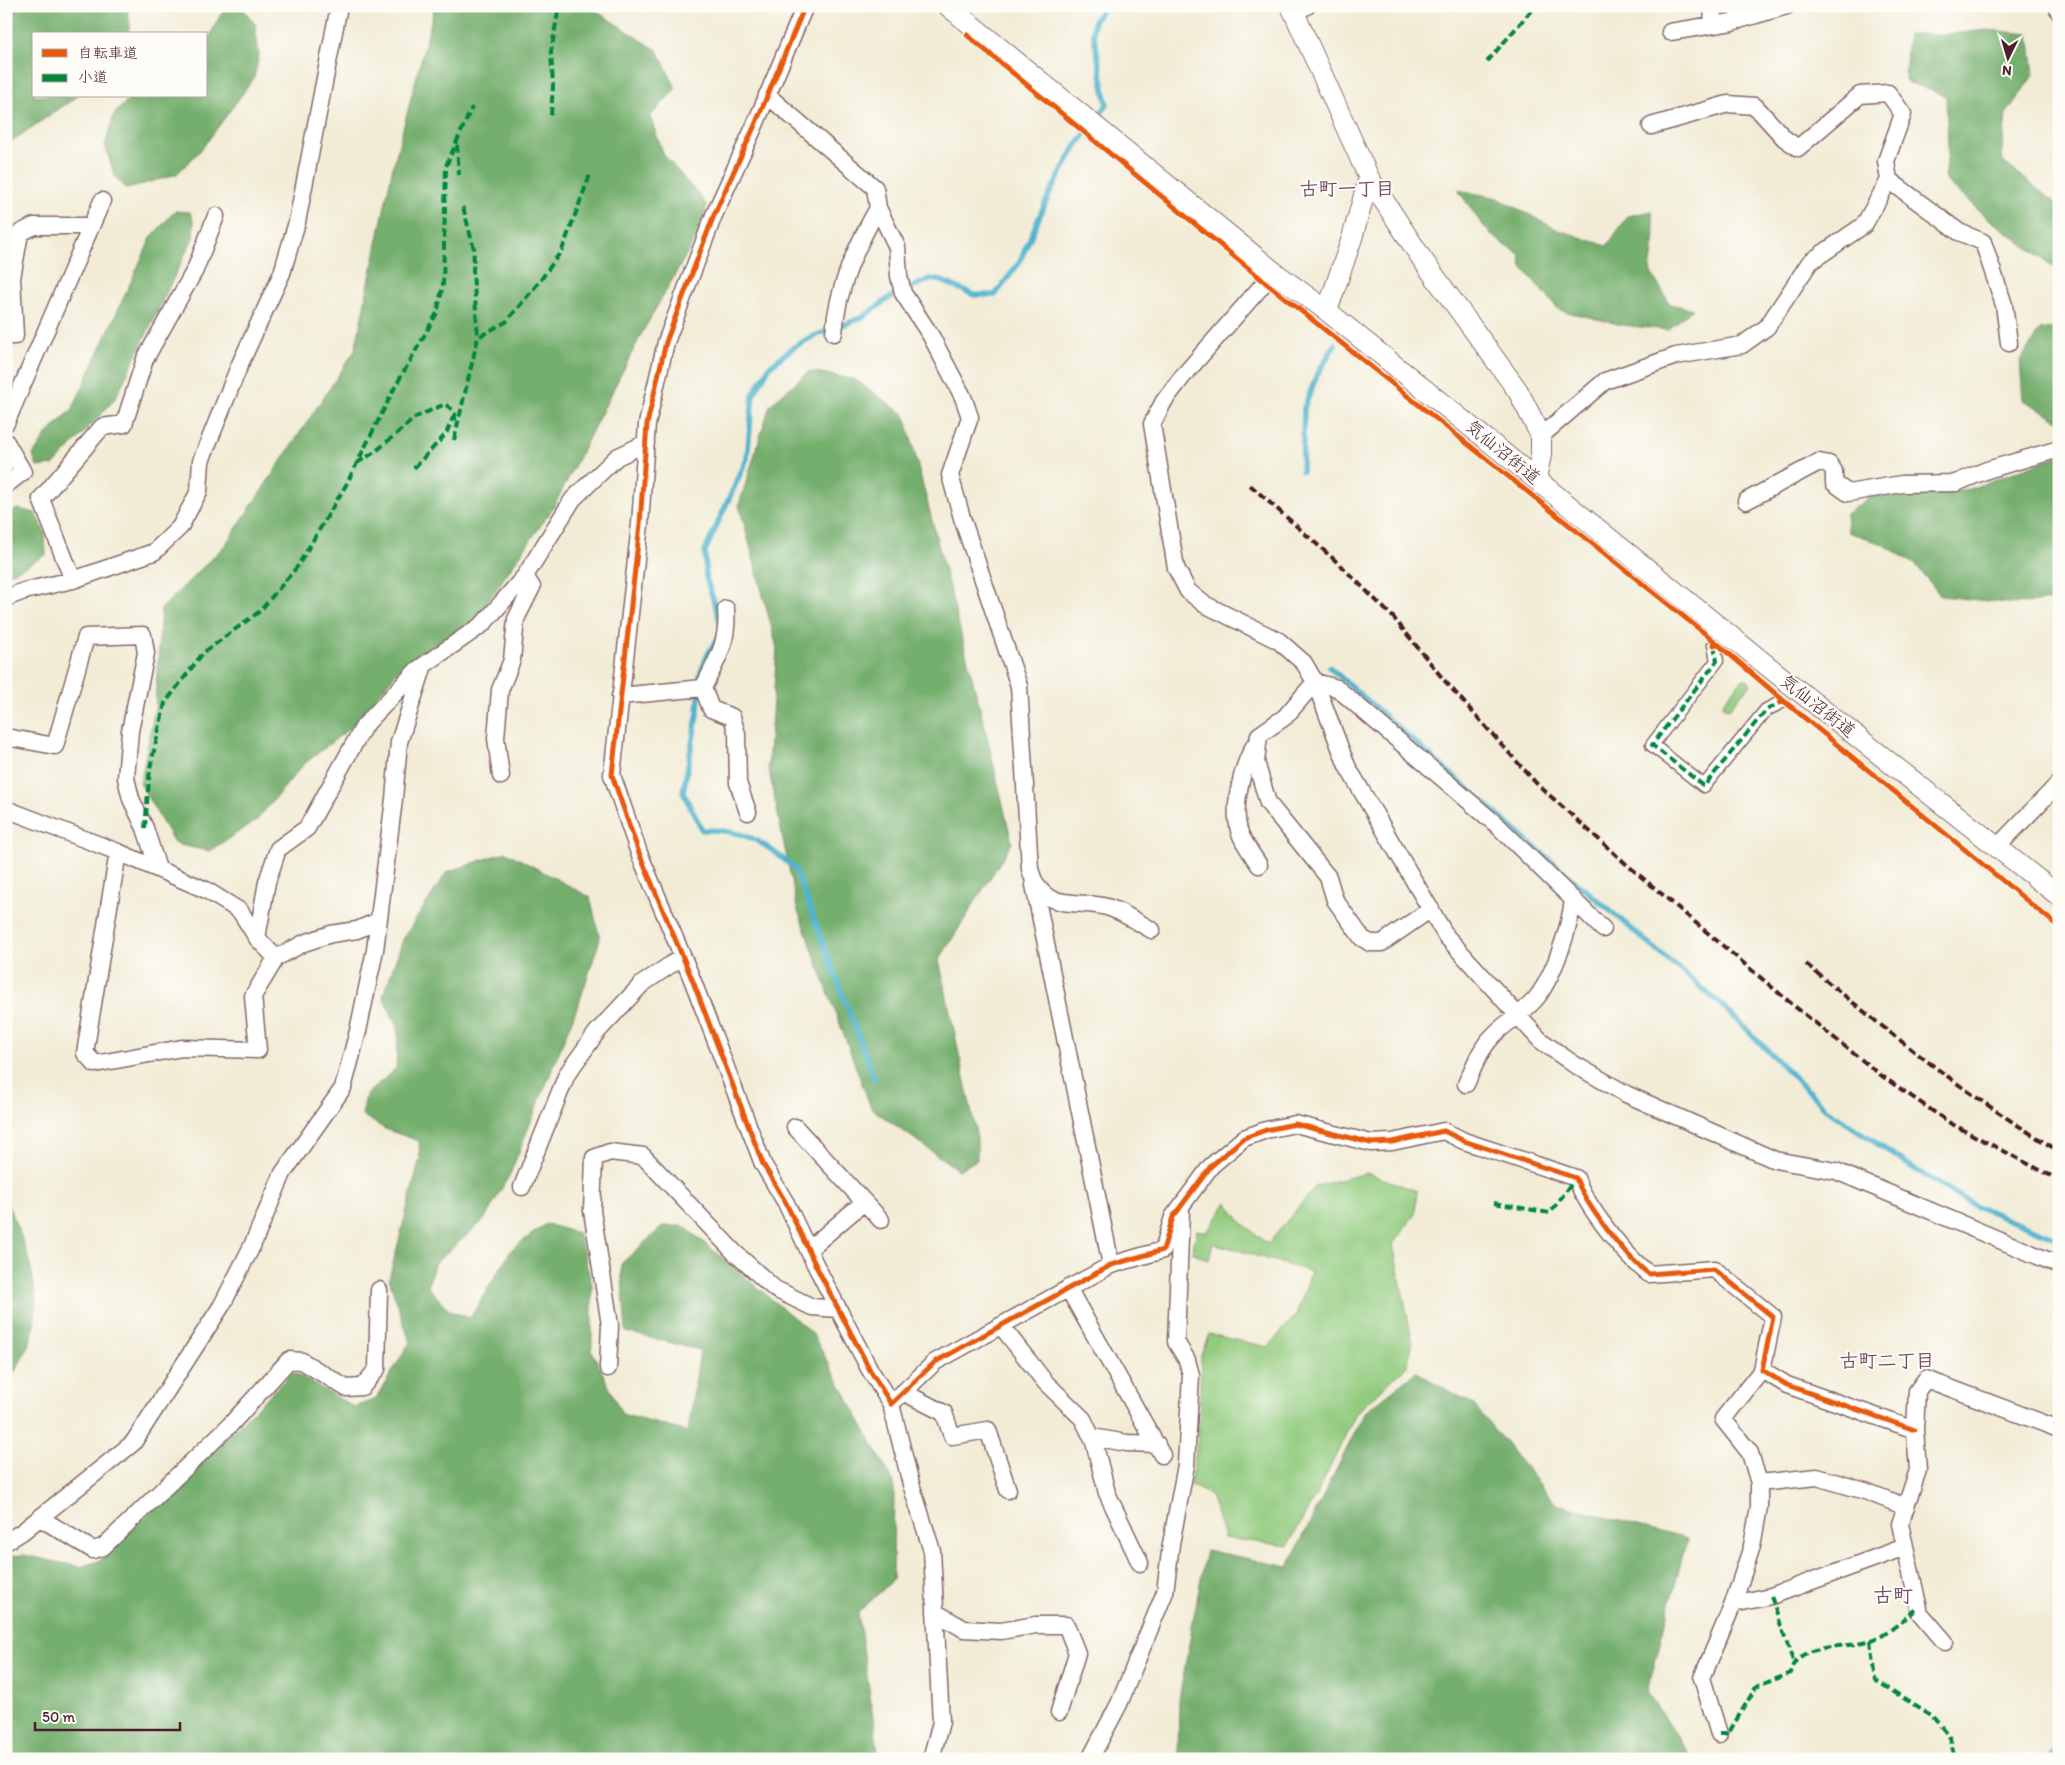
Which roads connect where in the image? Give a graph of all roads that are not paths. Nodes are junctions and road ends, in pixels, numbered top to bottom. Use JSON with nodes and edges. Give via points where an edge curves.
{"nodes":[{"id":1,"x":339,"y":6,"type":"edge"},
{"id":2,"x":805,"y":6,"type":"edge"},
{"id":3,"x":948,"y":6,"type":"edge"},
{"id":4,"x":1713,"y":6,"type":"edge"},
{"id":5,"x":1788,"y":6,"type":"edge"},
{"id":6,"x":2057,"y":6,"type":"edge"},
{"id":7,"x":1297,"y":8,"type":"edge"},
{"id":8,"x":2059,"y":12,"type":"edge"},
{"id":9,"x":1712,"y":26,"type":"junction"},
{"id":10,"x":1670,"y":32,"type":"dead end"},
{"id":11,"x":767,"y":96,"type":"junction"},
{"id":12,"x":1651,"y":126,"type":"dead end"},
{"id":13,"x":1369,"y":178,"type":"junction"},
{"id":14,"x":1889,"y":180,"type":"junction"},
{"id":15,"x":102,"y":201,"type":"dead end"},
{"id":16,"x":878,"y":208,"type":"junction"},
{"id":17,"x":216,"y":216,"type":"dead end"},
{"id":18,"x":91,"y":226,"type":"junction"},
{"id":19,"x":1274,"y":272,"type":"junction"},
{"id":20,"x":1327,"y":311,"type":"junction"},
{"id":21,"x":834,"y":333,"type":"dead end"},
{"id":22,"x":11,"y":336,"type":"edge"},
{"id":23,"x":44,"y":337,"type":"junction"},
{"id":24,"x":2009,"y":343,"type":"dead end"},
{"id":25,"x":6,"y":423,"type":"edge"},
{"id":26,"x":1541,"y":436,"type":"junction"},
{"id":27,"x":6,"y":442,"type":"edge"},
{"id":28,"x":646,"y":444,"type":"junction"},
{"id":29,"x":2059,"y":449,"type":"edge"},
{"id":30,"x":1536,"y":478,"type":"junction"},
{"id":31,"x":6,"y":485,"type":"edge"},
{"id":32,"x":1746,"y":501,"type":"dead end"},
{"id":33,"x":525,"y":576,"type":"junction"},
{"id":34,"x":74,"y":580,"type":"junction"},
{"id":35,"x":6,"y":598,"type":"edge"},
{"id":36,"x":726,"y":609,"type":"dead end"},
{"id":37,"x":1714,"y":645,"type":"dead end"},
{"id":38,"x":424,"y":665,"type":"junction"},
{"id":39,"x":1315,"y":682,"type":"junction"},
{"id":40,"x":699,"y":689,"type":"junction"},
{"id":41,"x":620,"y":696,"type":"junction"},
{"id":42,"x":1780,"y":703,"type":"dead end"},
{"id":43,"x":1259,"y":735,"type":"junction"},
{"id":44,"x":6,"y":737,"type":"edge"},
{"id":45,"x":501,"y":776,"type":"dead end"},
{"id":46,"x":2059,"y":783,"type":"edge"},
{"id":47,"x":6,"y":809,"type":"edge"},
{"id":48,"x":748,"y":812,"type":"dead end"},
{"id":49,"x":1998,"y":846,"type":"junction"},
{"id":50,"x":118,"y":852,"type":"junction"},
{"id":51,"x":1259,"y":865,"type":"dead end"},
{"id":52,"x":158,"y":869,"type":"junction"},
{"id":53,"x":1034,"y":885,"type":"junction"},
{"id":54,"x":2056,"y":887,"type":"edge"},
{"id":55,"x":1573,"y":899,"type":"junction"},
{"id":56,"x":1431,"y":909,"type":"junction"},
{"id":57,"x":378,"y":921,"type":"junction"},
{"id":58,"x":1603,"y":929,"type":"dead end"},
{"id":59,"x":1152,"y":930,"type":"dead end"},
{"id":60,"x":257,"y":938,"type":"junction"},
{"id":61,"x":682,"y":957,"type":"junction"},
{"id":62,"x":276,"y":958,"type":"junction"},
{"id":63,"x":1519,"y":1016,"type":"junction"},
{"id":64,"x":1466,"y":1084,"type":"dead end"},
{"id":65,"x":795,"y":1127,"type":"dead end"},
{"id":66,"x":522,"y":1187,"type":"dead end"},
{"id":67,"x":864,"y":1202,"type":"junction"},
{"id":68,"x":1181,"y":1206,"type":"junction"},
{"id":69,"x":881,"y":1220,"type":"dead end"},
{"id":70,"x":808,"y":1250,"type":"junction"},
{"id":71,"x":1111,"y":1265,"type":"junction"},
{"id":72,"x":2059,"y":1265,"type":"edge"},
{"id":73,"x":1068,"y":1288,"type":"junction"},
{"id":74,"x":379,"y":1290,"type":"dead end"},
{"id":75,"x":838,"y":1309,"type":"junction"},
{"id":76,"x":1002,"y":1327,"type":"junction"},
{"id":77,"x":608,"y":1368,"type":"dead end"},
{"id":78,"x":1762,"y":1370,"type":"junction"},
{"id":79,"x":903,"y":1392,"type":"junction"},
{"id":80,"x":891,"y":1404,"type":"junction"},
{"id":81,"x":2059,"y":1429,"type":"edge"},
{"id":82,"x":1915,"y":1430,"type":"junction"},
{"id":83,"x":1092,"y":1437,"type":"junction"},
{"id":84,"x":1759,"y":1483,"type":"junction"},
{"id":85,"x":1008,"y":1490,"type":"dead end"},
{"id":86,"x":1906,"y":1507,"type":"junction"},
{"id":87,"x":40,"y":1518,"type":"junction"},
{"id":88,"x":6,"y":1542,"type":"edge"},
{"id":89,"x":1905,"y":1547,"type":"junction"},
{"id":90,"x":1140,"y":1563,"type":"dead end"},
{"id":91,"x":1733,"y":1604,"type":"junction"},
{"id":92,"x":935,"y":1612,"type":"junction"},
{"id":93,"x":1945,"y":1642,"type":"dead end"},
{"id":94,"x":1059,"y":1712,"type":"dead end"},
{"id":95,"x":1719,"y":1734,"type":"dead end"},
{"id":96,"x":931,"y":1759,"type":"edge"},
{"id":97,"x":1090,"y":1759,"type":"edge"}],
"edges":[{"from":1,"to":34,"type":"street","via":[[297,222],[282,274],[240,364],[201,461],[199,491],[180,527],[154,552]]},
{"from":2,"to":11,"type":"street"},
{"from":3,"to":19,"type":"street","name":"気仙沼街道"},
{"from":4,"to":9,"type":"street"},
{"from":5,"to":9,"type":"street"},
{"from":6,"to":8,"type":"street"},
{"from":7,"to":13,"type":"street"},
{"from":9,"to":10,"type":"street"},
{"from":11,"to":16,"type":"street","via":[[875,188]]},
{"from":11,"to":28,"type":"street","via":[[714,215],[666,342],[647,424]]},
{"from":12,"to":14,"type":"street","via":[[1728,104],[1755,106],[1784,138],[1798,148],[1860,95],[1888,93],[1903,114],[1886,161]]},
{"from":13,"to":20,"type":"street"},
{"from":13,"to":26,"type":"street","via":[[1422,259],[1518,391]]},
{"from":14,"to":24,"type":"street","via":[[1959,232],[1984,242],[2004,305]]},
{"from":14,"to":26,"type":"street","via":[[1864,225],[1810,262],[1767,326],[1742,345],[1676,356],[1605,381]]},
{"from":15,"to":18,"type":"street"},
{"from":16,"to":21,"type":"street","via":[[856,247],[836,310]]},
{"from":16,"to":53,"type":"street","via":[[897,247],[901,285],[931,336],[970,417],[950,475],[1019,686],[1030,868]]},
{"from":17,"to":34,"type":"street","via":[[195,270],[145,359],[124,424],[102,427],[41,499]]},
{"from":18,"to":22,"type":"street","via":[[34,226],[20,233],[12,278]]},
{"from":18,"to":23,"type":"street"},
{"from":19,"to":20,"type":"street","name":"気仙沼街道"},
{"from":19,"to":39,"type":"street","via":[[1183,376],[1152,424],[1176,568],[1188,591],[1204,604],[1279,640],[1304,663]]},
{"from":20,"to":30,"type":"street","name":"気仙沼街道"},
{"from":22,"to":23,"type":"street"},
{"from":23,"to":25,"type":"street"},
{"from":26,"to":30,"type":"street"},
{"from":27,"to":31,"type":"street","via":[[23,472]]},
{"from":28,"to":33,"type":"street","via":[[617,457],[573,499]]},
{"from":28,"to":41,"type":"street"},
{"from":29,"to":32,"type":"street","via":[[1987,470],[1956,483],[1902,484],[1848,493],[1834,483],[1834,472],[1829,464],[1819,462]]},
{"from":30,"to":49,"type":"street","name":"気仙沼街道","via":[[1780,676]]},
{"from":33,"to":38,"type":"street","via":[[483,624]]},
{"from":33,"to":45,"type":"street","via":[[532,587],[516,619],[512,660],[500,690],[496,738]]},
{"from":34,"to":35,"type":"street"},
{"from":36,"to":40,"type":"street","via":[[728,626],[724,645]]},
{"from":37,"to":42,"type":"street","via":[[1717,661],[1652,745],[1704,786],[1766,710]]},
{"from":38,"to":57,"type":"street","via":[[399,742]]},
{"from":38,"to":60,"type":"street","via":[[364,726],[308,828],[278,849]]},
{"from":39,"to":43,"type":"street","via":[[1285,716]]},
{"from":39,"to":55,"type":"street","via":[[1336,688],[1498,826]]},
{"from":39,"to":56,"type":"street","via":[[1347,766]]},
{"from":40,"to":41,"type":"street"},
{"from":40,"to":48,"type":"street","via":[[711,709],[732,717],[737,734],[738,783]]},
{"from":41,"to":61,"type":"street","via":[[612,774],[639,853]]},
{"from":43,"to":51,"type":"street","via":[[1246,760],[1238,797],[1238,827]]},
{"from":43,"to":56,"type":"street","via":[[1256,762],[1268,802],[1328,876],[1335,900],[1362,938],[1370,944],[1382,943]]},
{"from":44,"to":52,"type":"street","via":[[55,746],[86,637],[143,635],[146,653],[130,731],[126,778]]},
{"from":46,"to":49,"type":"street"},
{"from":47,"to":50,"type":"street"},
{"from":49,"to":54,"type":"street","name":"気仙沼街道"},
{"from":50,"to":52,"type":"street"},
{"from":50,"to":62,"type":"street","via":[[86,1054],[95,1064],[182,1048],[258,1050],[253,996]]},
{"from":52,"to":60,"type":"street","via":[[206,890],[240,911]]},
{"from":53,"to":59,"type":"street","via":[[1043,894],[1066,903],[1108,907]]},
{"from":53,"to":71,"type":"street"},
{"from":55,"to":58,"type":"street"},
{"from":55,"to":63,"type":"street","via":[[1570,921],[1556,958],[1538,995]]},
{"from":56,"to":63,"type":"street","via":[[1446,936]]},
{"from":57,"to":62,"type":"street","via":[[356,930],[331,934]]},
{"from":57,"to":87,"type":"street","via":[[362,1013],[343,1088],[283,1173],[222,1305],[133,1443]]},
{"from":60,"to":62,"type":"street"},
{"from":61,"to":66,"type":"street","via":[[642,984],[596,1032],[567,1074]]},
{"from":61,"to":70,"type":"street","via":[[763,1164]]},
{"from":63,"to":64,"type":"street","via":[[1492,1036]]},
{"from":63,"to":72,"type":"street","via":[[1540,1040],[1626,1094],[1775,1160],[1836,1171]]},
{"from":65,"to":67,"type":"street"},
{"from":67,"to":69,"type":"street"},
{"from":67,"to":70,"type":"street"},
{"from":68,"to":71,"type":"street","via":[[1173,1217],[1163,1250]]},
{"from":68,"to":78,"type":"street","via":[[1211,1166],[1244,1138],[1266,1130],[1294,1124],[1371,1143],[1444,1131],[1576,1178],[1581,1192],[1629,1256],[1649,1274],[1714,1268],[1773,1317]]},
{"from":68,"to":97,"type":"street","via":[[1176,1342],[1187,1360],[1191,1375],[1186,1465],[1170,1544],[1165,1592],[1119,1704]]},
{"from":70,"to":75,"type":"street"},
{"from":71,"to":73,"type":"street"},
{"from":73,"to":76,"type":"street"},
{"from":73,"to":83,"type":"street","via":[[1160,1450]]},
{"from":74,"to":87,"type":"street","via":[[377,1369],[362,1387],[346,1388],[302,1361],[289,1360],[231,1424],[103,1547],[92,1550]]},
{"from":75,"to":77,"type":"street","via":[[812,1308],[775,1289],[735,1253],[643,1156],[610,1152],[594,1158],[592,1211],[610,1325]]},
{"from":75,"to":80,"type":"street"},
{"from":76,"to":79,"type":"street","via":[[935,1362]]},
{"from":76,"to":83,"type":"street","via":[[1045,1382],[1083,1419]]},
{"from":78,"to":82,"type":"street","via":[[1787,1385]]},
{"from":78,"to":84,"type":"street","via":[[1723,1419],[1750,1454]]},
{"from":79,"to":80,"type":"street"},
{"from":79,"to":85,"type":"street","via":[[944,1413],[952,1436],[988,1430]]},
{"from":80,"to":92,"type":"street","via":[[932,1551]]},
{"from":81,"to":82,"type":"street","via":[[1926,1380],[1916,1390]]},
{"from":82,"to":86,"type":"street","via":[[1918,1470]]},
{"from":83,"to":90,"type":"street","via":[[1107,1493]]},
{"from":84,"to":86,"type":"street","via":[[1817,1477]]},
{"from":84,"to":91,"type":"street","via":[[1759,1507],[1752,1546]]},
{"from":86,"to":89,"type":"street","via":[[1900,1524]]},
{"from":87,"to":88,"type":"street"},
{"from":89,"to":91,"type":"street","via":[[1771,1596]]},
{"from":89,"to":93,"type":"street","via":[[1920,1613]]},
{"from":91,"to":95,"type":"street","via":[[1702,1678]]},
{"from":92,"to":94,"type":"street","via":[[964,1629],[1000,1631],[1036,1625],[1066,1625],[1076,1653]]},
{"from":92,"to":96,"type":"street","via":[[941,1722]]}]}
